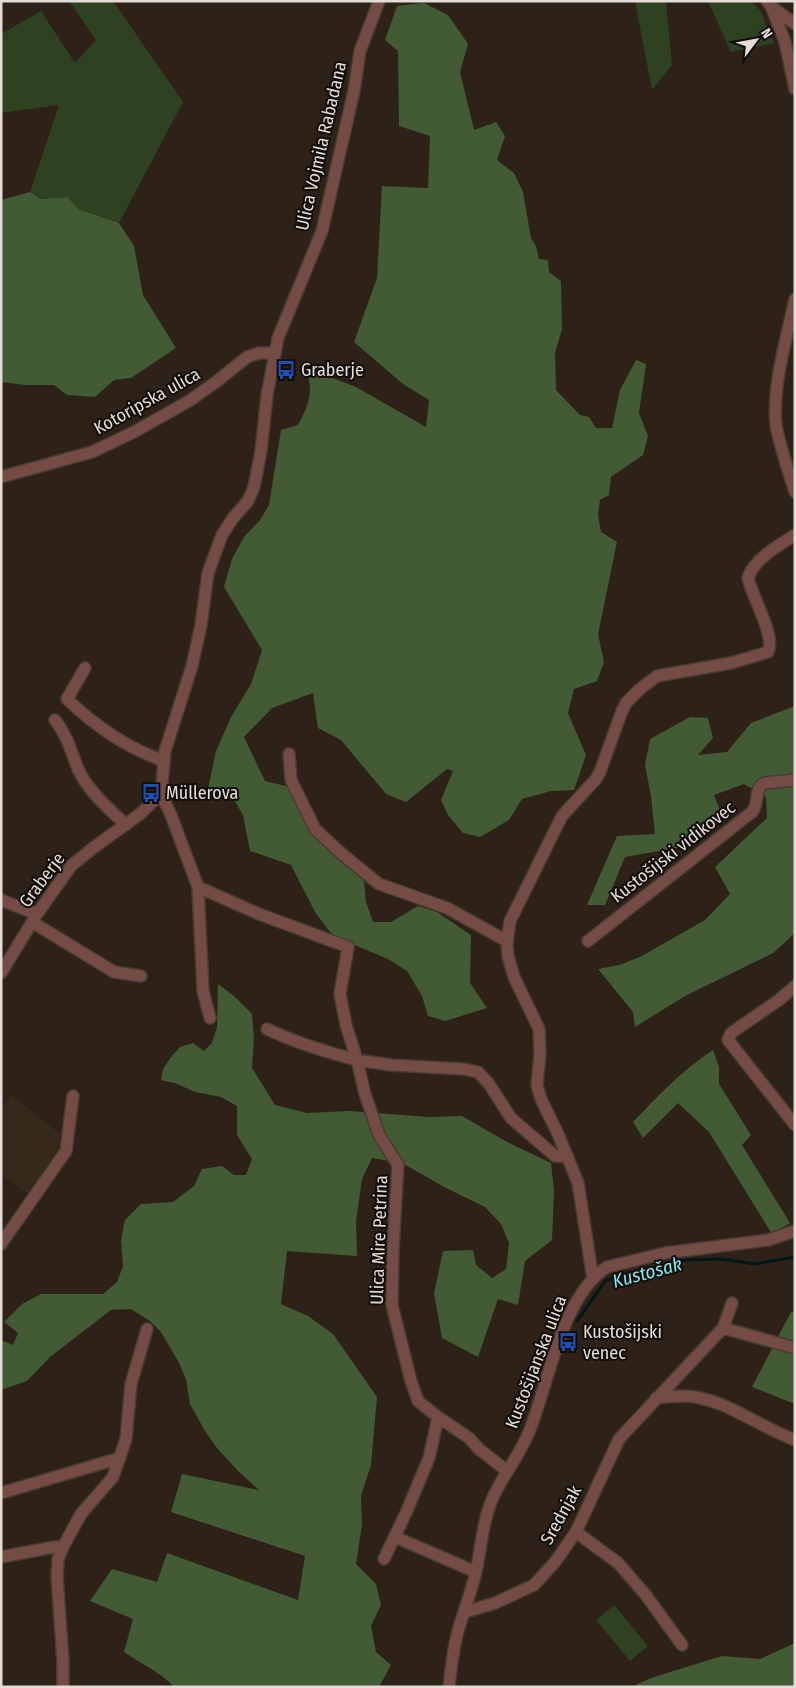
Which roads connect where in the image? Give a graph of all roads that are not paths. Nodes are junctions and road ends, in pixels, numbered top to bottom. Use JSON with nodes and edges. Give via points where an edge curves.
{"nodes":[{"id":1,"x":379,"y":1,"type":"edge"},
{"id":2,"x":769,"y":4,"type":"edge"},
{"id":3,"x":795,"y":24,"type":"edge"},
{"id":4,"x":795,"y":89,"type":"edge"},
{"id":5,"x":795,"y":299,"type":"edge"},
{"id":6,"x":274,"y":353,"type":"junction"},
{"id":7,"x":1,"y":477,"type":"edge"},
{"id":8,"x":795,"y":492,"type":"edge"},
{"id":9,"x":795,"y":534,"type":"edge"},
{"id":10,"x":85,"y":668,"type":"dead end"},
{"id":11,"x":54,"y":720,"type":"dead end"},
{"id":12,"x":289,"y":754,"type":"dead end"},
{"id":13,"x":164,"y":761,"type":"junction"},
{"id":14,"x":795,"y":780,"type":"edge"},
{"id":15,"x":161,"y":794,"type":"junction"},
{"id":16,"x":126,"y":825,"type":"junction"},
{"id":17,"x":198,"y":887,"type":"junction"},
{"id":18,"x":1,"y":900,"type":"edge"},
{"id":19,"x":35,"y":918,"type":"junction"},
{"id":20,"x":507,"y":941,"type":"junction"},
{"id":21,"x":588,"y":941,"type":"dead end"},
{"id":22,"x":1,"y":973,"type":"edge"},
{"id":23,"x":141,"y":976,"type":"dead end"},
{"id":24,"x":795,"y":986,"type":"edge"},
{"id":25,"x":210,"y":1018,"type":"dead end"},
{"id":26,"x":267,"y":1029,"type":"dead end"},
{"id":27,"x":358,"y":1060,"type":"junction"},
{"id":28,"x":73,"y":1096,"type":"dead end"},
{"id":29,"x":795,"y":1125,"type":"edge"},
{"id":30,"x":568,"y":1157,"type":"junction"},
{"id":31,"x":795,"y":1231,"type":"edge"},
{"id":32,"x":1,"y":1244,"type":"edge"},
{"id":33,"x":593,"y":1279,"type":"junction"},
{"id":34,"x":732,"y":1303,"type":"dead end"},
{"id":35,"x":723,"y":1328,"type":"junction"},
{"id":36,"x":147,"y":1329,"type":"dead end"},
{"id":37,"x":795,"y":1348,"type":"edge"},
{"id":38,"x":656,"y":1398,"type":"junction"},
{"id":39,"x":438,"y":1417,"type":"junction"},
{"id":40,"x":795,"y":1440,"type":"edge"},
{"id":41,"x":120,"y":1458,"type":"junction"},
{"id":42,"x":507,"y":1471,"type":"junction"},
{"id":43,"x":1,"y":1493,"type":"edge"},
{"id":44,"x":576,"y":1532,"type":"junction"},
{"id":45,"x":396,"y":1537,"type":"junction"},
{"id":46,"x":63,"y":1547,"type":"junction"},
{"id":47,"x":1,"y":1557,"type":"edge"},
{"id":48,"x":384,"y":1559,"type":"dead end"},
{"id":49,"x":476,"y":1572,"type":"junction"},
{"id":50,"x":465,"y":1612,"type":"junction"},
{"id":51,"x":682,"y":1645,"type":"dead end"},
{"id":52,"x":63,"y":1687,"type":"edge"},
{"id":53,"x":449,"y":1687,"type":"edge"}],
"edges":[{"from":1,"to":6,"type":"street","name":"Ulica Vojmila Rabadana","via":[[360,51],[322,231]]},
{"from":2,"to":3,"type":"street"},
{"from":2,"to":4,"type":"street","via":[[786,42]]},
{"from":5,"to":8,"type":"street","via":[[783,352],[776,414],[778,434]]},
{"from":6,"to":7,"type":"street","name":"Kotoripska ulica","via":[[247,357],[189,400],[92,452]]},
{"from":6,"to":13,"type":"street","via":[[254,487],[248,501],[222,535],[208,573],[192,666]]},
{"from":9,"to":20,"type":"street","via":[[763,558],[748,578],[769,636],[768,652],[731,663],[663,674],[650,680],[626,703],[600,772],[567,809],[550,838],[510,922]]},
{"from":10,"to":13,"type":"street","via":[[67,699],[108,733],[135,750]]},
{"from":11,"to":16,"type":"street","via":[[66,735],[89,787]]},
{"from":12,"to":20,"type":"street","via":[[291,780],[315,829],[342,854],[379,884],[447,908]]},
{"from":13,"to":15,"type":"street"},
{"from":14,"to":21,"type":"street","name":"Kustošijski vidikovec","via":[[761,785],[752,812]]},
{"from":15,"to":16,"type":"street","name":"Graberje"},
{"from":15,"to":17,"type":"street"},
{"from":16,"to":19,"type":"street","name":"Graberje","via":[[70,866]]},
{"from":17,"to":25,"type":"street","via":[[203,991]]},
{"from":17,"to":27,"type":"street","name":"Ulica Mire Petrina","via":[[348,948],[340,994]]},
{"from":18,"to":19,"type":"street"},
{"from":19,"to":22,"type":"street","name":"Graberje"},
{"from":19,"to":23,"type":"street","via":[[114,972]]},
{"from":20,"to":30,"type":"street","via":[[514,978],[539,1029],[537,1085]]},
{"from":24,"to":29,"type":"street","via":[[731,1033],[728,1040]]},
{"from":26,"to":27,"type":"street","via":[[323,1052]]},
{"from":27,"to":30,"type":"street","via":[[478,1072],[511,1118],[555,1156]]},
{"from":27,"to":39,"type":"street","name":"Ulica Mire Petrina","via":[[379,1136],[398,1165],[392,1306],[418,1401]]},
{"from":28,"to":32,"type":"street","via":[[66,1151]]},
{"from":30,"to":33,"type":"street","via":[[581,1197]]},
{"from":31,"to":33,"type":"street","name":"Kustošijanska ulica","via":[[768,1240],[665,1253],[607,1267]]},
{"from":33,"to":42,"type":"street","name":"Kustošijanska ulica","via":[[582,1292],[564,1329],[529,1432]]},
{"from":34,"to":35,"type":"street","name":"Srednjak"},
{"from":35,"to":37,"type":"street"},
{"from":35,"to":38,"type":"street","name":"Srednjak"},
{"from":36,"to":41,"type":"street","via":[[131,1384],[126,1439]]},
{"from":38,"to":40,"type":"street","via":[[684,1396],[718,1403]]},
{"from":38,"to":44,"type":"street","name":"Srednjak","via":[[619,1439]]},
{"from":39,"to":42,"type":"street","name":"Ulica Mire Petrina","via":[[469,1438]]},
{"from":39,"to":45,"type":"street","via":[[429,1458]]},
{"from":41,"to":43,"type":"street"},
{"from":41,"to":46,"type":"street","via":[[113,1477],[81,1514]]},
{"from":42,"to":49,"type":"street","name":"Kustošijanska ulica","via":[[485,1520]]},
{"from":44,"to":50,"type":"street","name":"Srednjak","via":[[534,1585],[496,1603]]},
{"from":44,"to":51,"type":"street","via":[[618,1563]]},
{"from":45,"to":48,"type":"street"},
{"from":45,"to":49,"type":"street"},
{"from":46,"to":47,"type":"street"},
{"from":46,"to":52,"type":"street","via":[[57,1577]]},
{"from":49,"to":50,"type":"street","name":"Kustošijanska ulica"},
{"from":50,"to":53,"type":"street","name":"Kustošijanska ulica","via":[[458,1631]]}]}
